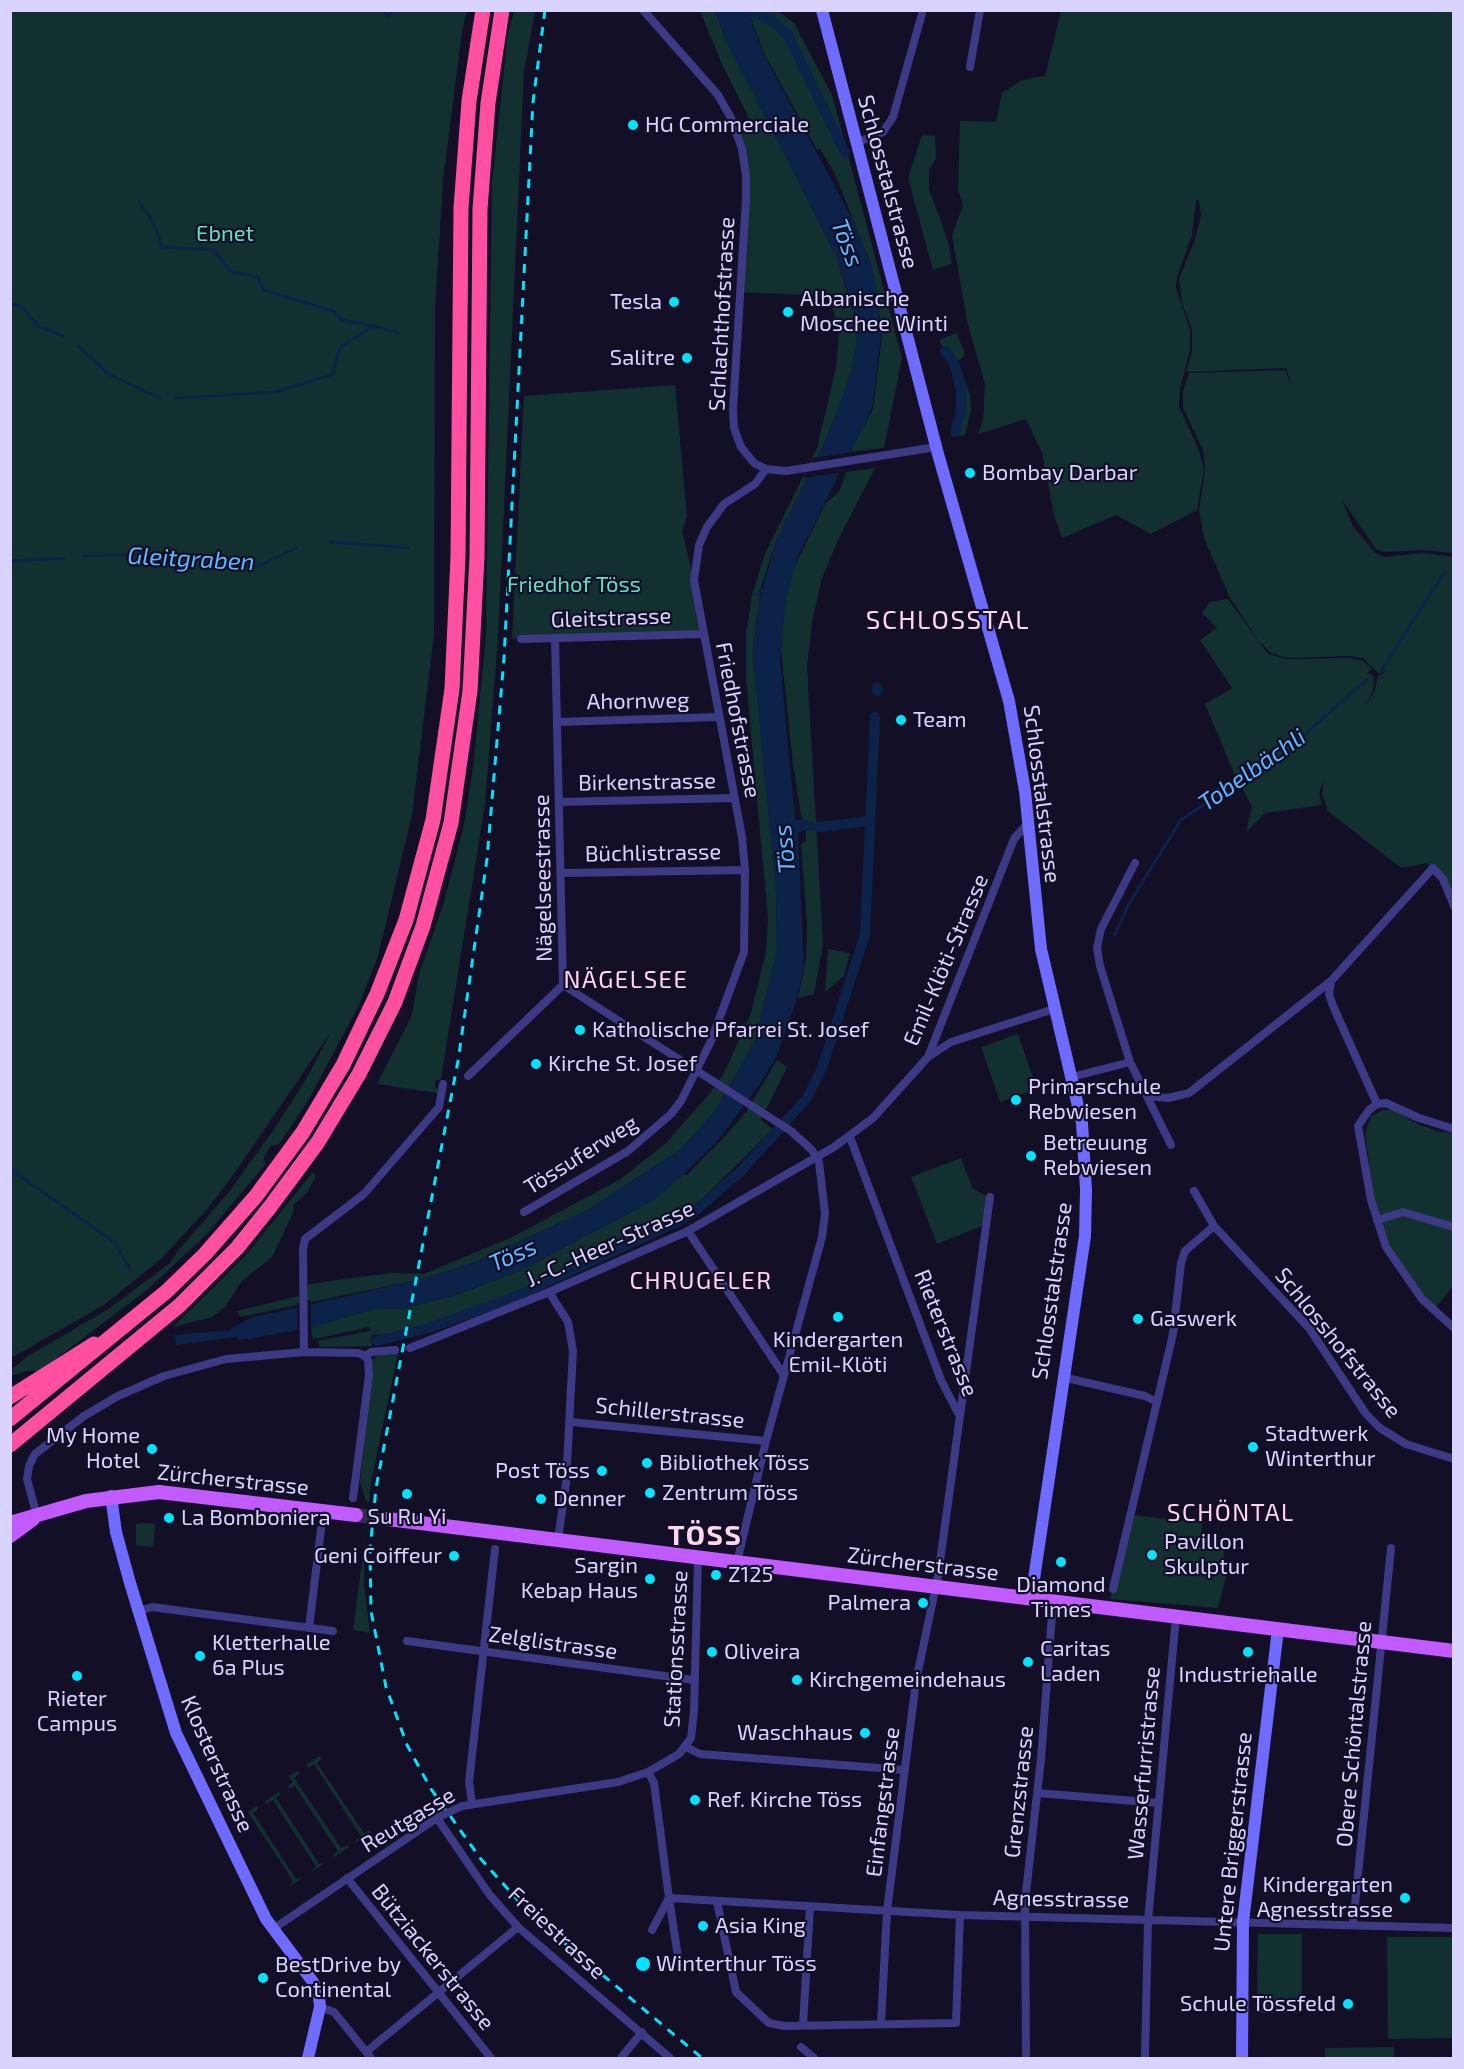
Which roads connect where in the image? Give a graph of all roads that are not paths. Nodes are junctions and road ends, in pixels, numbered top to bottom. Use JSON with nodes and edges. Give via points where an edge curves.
{"nodes":[{"id":1,"x":483,"y":10,"type":"edge"},
{"id":2,"x":502,"y":10,"type":"edge"},
{"id":3,"x":643,"y":10,"type":"edge"},
{"id":4,"x":822,"y":10,"type":"edge"},
{"id":5,"x":923,"y":10,"type":"edge"},
{"id":6,"x":980,"y":10,"type":"edge"},
{"id":7,"x":970,"y":67,"type":"dead end"},
{"id":8,"x":856,"y":143,"type":"junction"},
{"id":9,"x":936,"y":447,"type":"junction"},
{"id":10,"x":766,"y":469,"type":"junction"},
{"id":11,"x":703,"y":634,"type":"junction"},
{"id":12,"x":555,"y":638,"type":"junction"},
{"id":13,"x":521,"y":639,"type":"dead end"},
{"id":14,"x":719,"y":717,"type":"junction"},
{"id":15,"x":558,"y":722,"type":"junction"},
{"id":16,"x":734,"y":798,"type":"junction"},
{"id":17,"x":560,"y":802,"type":"junction"},
{"id":18,"x":1028,"y":823,"type":"junction"},
{"id":19,"x":1135,"y":863,"type":"dead end"},
{"id":20,"x":745,"y":870,"type":"junction"},
{"id":21,"x":562,"y":873,"type":"junction"},
{"id":22,"x":1454,"y":906,"type":"edge"},
{"id":23,"x":1331,"y":981,"type":"junction"},
{"id":24,"x":563,"y":985,"type":"junction"},
{"id":25,"x":1054,"y":1009,"type":"junction"},
{"id":26,"x":928,"y":1057,"type":"junction"},
{"id":27,"x":1130,"y":1062,"type":"junction"},
{"id":28,"x":695,"y":1069,"type":"junction"},
{"id":29,"x":468,"y":1076,"type":"dead end"},
{"id":30,"x":1072,"y":1077,"type":"junction"},
{"id":31,"x":443,"y":1084,"type":"dead end"},
{"id":32,"x":1148,"y":1096,"type":"junction"},
{"id":33,"x":1377,"y":1104,"type":"junction"},
{"id":34,"x":1454,"y":1129,"type":"edge"},
{"id":35,"x":850,"y":1137,"type":"junction"},
{"id":36,"x":1171,"y":1144,"type":"dead end"},
{"id":37,"x":816,"y":1157,"type":"junction"},
{"id":38,"x":1194,"y":1191,"type":"dead end"},
{"id":39,"x":990,"y":1197,"type":"dead end"},
{"id":40,"x":524,"y":1212,"type":"dead end"},
{"id":41,"x":1377,"y":1220,"type":"junction"},
{"id":42,"x":1214,"y":1226,"type":"junction"},
{"id":43,"x":1454,"y":1227,"type":"edge"},
{"id":44,"x":688,"y":1231,"type":"junction"},
{"id":45,"x":549,"y":1292,"type":"junction"},
{"id":46,"x":128,"y":1326,"type":"junction"},
{"id":47,"x":1454,"y":1328,"type":"edge"},
{"id":48,"x":410,"y":1348,"type":"dead end"},
{"id":49,"x":395,"y":1350,"type":"dead end"},
{"id":50,"x":304,"y":1352,"type":"junction"},
{"id":51,"x":365,"y":1356,"type":"junction"},
{"id":52,"x":783,"y":1374,"type":"junction"},
{"id":53,"x":1062,"y":1377,"type":"junction"},
{"id":54,"x":10,"y":1397,"type":"edge"},
{"id":55,"x":1157,"y":1402,"type":"junction"},
{"id":56,"x":958,"y":1413,"type":"junction"},
{"id":57,"x":10,"y":1419,"type":"edge"},
{"id":58,"x":570,"y":1422,"type":"junction"},
{"id":59,"x":766,"y":1441,"type":"junction"},
{"id":60,"x":10,"y":1445,"type":"edge"},
{"id":61,"x":1454,"y":1459,"type":"edge"},
{"id":62,"x":111,"y":1496,"type":"junction"},
{"id":63,"x":353,"y":1498,"type":"dead end"},
{"id":64,"x":356,"y":1515,"type":"tunnel mouth"},
{"id":65,"x":37,"y":1516,"type":"junction"},
{"id":66,"x":388,"y":1519,"type":"tunnel mouth"},
{"id":67,"x":10,"y":1523,"type":"edge"},
{"id":68,"x":321,"y":1529,"type":"dead end"},
{"id":69,"x":559,"y":1532,"type":"junction"},
{"id":70,"x":10,"y":1536,"type":"edge"},
{"id":71,"x":1391,"y":1548,"type":"dead end"},
{"id":72,"x":495,"y":1549,"type":"dead end"},
{"id":73,"x":698,"y":1558,"type":"junction"},
{"id":74,"x":737,"y":1562,"type":"junction"},
{"id":75,"x":936,"y":1588,"type":"junction"},
{"id":76,"x":1113,"y":1589,"type":"dead end"},
{"id":77,"x":1031,"y":1599,"type":"junction"},
{"id":78,"x":1053,"y":1602,"type":"junction"},
{"id":79,"x":138,"y":1611,"type":"junction"},
{"id":80,"x":1176,"y":1616,"type":"junction"},
{"id":81,"x":309,"y":1628,"type":"junction"},
{"id":82,"x":1278,"y":1629,"type":"junction"},
{"id":83,"x":333,"y":1631,"type":"dead end"},
{"id":84,"x":407,"y":1641,"type":"dead end"},
{"id":85,"x":1380,"y":1642,"type":"junction"},
{"id":86,"x":482,"y":1651,"type":"junction"},
{"id":87,"x":1454,"y":1651,"type":"edge"},
{"id":88,"x":694,"y":1680,"type":"junction"},
{"id":89,"x":686,"y":1747,"type":"junction"},
{"id":90,"x":905,"y":1770,"type":"junction"},
{"id":91,"x":648,"y":1772,"type":"junction"},
{"id":92,"x":1037,"y":1793,"type":"junction"},
{"id":93,"x":471,"y":1803,"type":"junction"},
{"id":94,"x":1159,"y":1803,"type":"junction"},
{"id":95,"x":437,"y":1818,"type":"junction"},
{"id":96,"x":347,"y":1878,"type":"junction"},
{"id":97,"x":669,"y":1898,"type":"junction"},
{"id":98,"x":717,"y":1902,"type":"junction"},
{"id":99,"x":810,"y":1907,"type":"junction"},
{"id":100,"x":887,"y":1911,"type":"junction"},
{"id":101,"x":960,"y":1915,"type":"junction"},
{"id":102,"x":1025,"y":1916,"type":"junction"},
{"id":103,"x":1148,"y":1920,"type":"junction"},
{"id":104,"x":1243,"y":1922,"type":"junction"},
{"id":105,"x":1353,"y":1924,"type":"junction"},
{"id":106,"x":518,"y":1927,"type":"junction"},
{"id":107,"x":1454,"y":1928,"type":"edge"},
{"id":108,"x":273,"y":1929,"type":"junction"},
{"id":109,"x":652,"y":1930,"type":"dead end"},
{"id":110,"x":678,"y":1957,"type":"dead end"},
{"id":111,"x":439,"y":1992,"type":"junction"},
{"id":112,"x":319,"y":2001,"type":"junction"},
{"id":113,"x":881,"y":2024,"type":"junction"},
{"id":114,"x":802,"y":2025,"type":"junction"},
{"id":115,"x":642,"y":2032,"type":"junction"},
{"id":116,"x":801,"y":2047,"type":"dead end"},
{"id":117,"x":369,"y":2055,"type":"edge"},
{"id":118,"x":308,"y":2058,"type":"edge"},
{"id":119,"x":491,"y":2058,"type":"edge"},
{"id":120,"x":621,"y":2058,"type":"edge"},
{"id":121,"x":669,"y":2058,"type":"edge"},
{"id":122,"x":814,"y":2058,"type":"edge"},
{"id":123,"x":1026,"y":2058,"type":"edge"},
{"id":124,"x":1145,"y":2058,"type":"edge"},
{"id":125,"x":1242,"y":2058,"type":"edge"}],
"edges":[{"from":1,"to":46,"type":"highway","via":[[469,100],[461,208],[459,531],[453,672],[442,768],[421,870],[374,1002],[307,1125],[222,1235]]},
{"from":2,"to":60,"type":"highway","via":[[488,103],[480,209],[477,557],[470,691],[451,824],[420,935],[395,1002],[355,1082],[270,1208],[237,1248],[180,1305]]},
{"from":3,"to":10,"type":"street","name":"Schlachthofstrasse","via":[[718,95],[739,135],[746,187],[732,409],[741,447],[754,463]]},
{"from":4,"to":8,"type":"main road","name":"Schlosstalstrasse"},
{"from":5,"to":8,"type":"street","via":[[893,117],[883,132]]},
{"from":6,"to":7,"type":"street"},
{"from":8,"to":9,"type":"main road","name":"Schlosstalstrasse"},
{"from":9,"to":10,"type":"street","via":[[794,470]]},
{"from":9,"to":18,"type":"main road","name":"Schlosstalstrasse","via":[[1009,701]]},
{"from":10,"to":11,"type":"street","name":"Friedhofstrasse","via":[[755,484],[724,504],[702,537],[694,580]]},
{"from":11,"to":12,"type":"street","name":"Gleitstrasse"},
{"from":11,"to":14,"type":"street","name":"Friedhofstrasse"},
{"from":12,"to":13,"type":"street","name":"Gleitstrasse"},
{"from":12,"to":15,"type":"street","name":"Nägelseestrasse"},
{"from":14,"to":15,"type":"street","name":"Ahornweg"},
{"from":14,"to":16,"type":"street","name":"Friedhofstrasse"},
{"from":15,"to":17,"type":"street","name":"Nägelseestrasse"},
{"from":16,"to":17,"type":"street","name":"Birkenstrasse"},
{"from":16,"to":20,"type":"street","name":"Friedhofstrasse"},
{"from":17,"to":21,"type":"street","name":"Nägelseestrasse"},
{"from":18,"to":25,"type":"main road","name":"Schlosstalstrasse","via":[[1036,919]]},
{"from":18,"to":26,"type":"street","name":"Emil-Klöti-Strasse","via":[[1014,839]]},
{"from":19,"to":27,"type":"street","via":[[1101,929],[1097,948]]},
{"from":20,"to":21,"type":"street","name":"Büchlistrasse"},
{"from":20,"to":28,"type":"street","name":"Friedhofstrasse","via":[[744,952],[711,1041]]},
{"from":21,"to":24,"type":"street","name":"Nägelseestrasse"},
{"from":22,"to":23,"type":"street","via":[[1443,879],[1433,868]]},
{"from":23,"to":32,"type":"street","via":[[1189,1092],[1168,1098]]},
{"from":23,"to":33,"type":"street","via":[[1329,994],[1333,1006]]},
{"from":24,"to":28,"type":"street"},
{"from":24,"to":29,"type":"street","name":"Nägelseestrasse"},
{"from":25,"to":26,"type":"street","via":[[951,1042]]},
{"from":25,"to":30,"type":"main road","name":"Schlosstalstrasse"},
{"from":26,"to":35,"type":"street","name":"Emil-Klöti-Strasse","via":[[873,1118]]},
{"from":27,"to":30,"type":"street"},
{"from":27,"to":32,"type":"street"},
{"from":28,"to":37,"type":"street","via":[[791,1131]]},
{"from":28,"to":40,"type":"street","name":"Tössuferweg","via":[[681,1101],[662,1123],[628,1151]]},
{"from":30,"to":53,"type":"main road","name":"Schlosstalstrasse","via":[[1082,1123],[1086,1191],[1084,1236]]},
{"from":31,"to":50,"type":"street","via":[[439,1107],[371,1185],[305,1239]]},
{"from":32,"to":36,"type":"street"},
{"from":33,"to":34,"type":"street","via":[[1398,1106],[1419,1118]]},
{"from":33,"to":41,"type":"street","via":[[1358,1126]]},
{"from":35,"to":37,"type":"street","name":"Emil-Klöti-Strasse"},
{"from":35,"to":56,"type":"street","name":"Rieterstrasse","via":[[941,1380]]},
{"from":37,"to":44,"type":"street","name":"J.-C.-Heer-Strasse"},
{"from":37,"to":52,"type":"street","via":[[825,1213],[822,1237]]},
{"from":38,"to":42,"type":"street","name":"Schlosshofstrasse"},
{"from":39,"to":56,"type":"street"},
{"from":41,"to":43,"type":"street","via":[[1402,1212]]},
{"from":41,"to":47,"type":"street","via":[[1399,1269],[1433,1311]]},
{"from":42,"to":55,"type":"street","via":[[1185,1251],[1173,1334]]},
{"from":42,"to":61,"type":"street","name":"Schlosshofstrasse","via":[[1309,1328],[1366,1414],[1380,1428],[1406,1444]]},
{"from":44,"to":45,"type":"street","name":"J.-C.-Heer-Strasse"},
{"from":44,"to":52,"type":"street"},
{"from":45,"to":48,"type":"street","name":"J.-C.-Heer-Strasse"},
{"from":45,"to":58,"type":"street","via":[[568,1322],[573,1351]]},
{"from":46,"to":54,"type":"highway"},
{"from":46,"to":57,"type":"highway"},
{"from":49,"to":51,"type":"street"},
{"from":50,"to":51,"type":"street"},
{"from":50,"to":65,"type":"street","via":[[259,1354],[196,1366],[118,1396],[84,1416],[40,1448],[30,1461],[27,1484]]},
{"from":51,"to":63,"type":"street","via":[[369,1375]]},
{"from":52,"to":59,"type":"street"},
{"from":53,"to":55,"type":"street"},
{"from":53,"to":77,"type":"main road","name":"Schlosstalstrasse"},
{"from":55,"to":76,"type":"street"},
{"from":56,"to":75,"type":"street","name":"Rieterstrasse"},
{"from":58,"to":59,"type":"street","name":"Schillerstrasse"},
{"from":58,"to":69,"type":"street"},
{"from":59,"to":74,"type":"street"},
{"from":62,"to":64,"type":"main road","name":"Zürcherstrasse","via":[[159,1491],[187,1493]]},
{"from":62,"to":65,"type":"main road","name":"Zürcherstrasse"},
{"from":62,"to":79,"type":"main road","name":"Klosterstrasse","via":[[116,1532]]},
{"from":65,"to":67,"type":"main road","name":"Zürcherstrasse"},
{"from":65,"to":70,"type":"main road","name":"Zürcherstrasse"},
{"from":66,"to":69,"type":"main road","name":"Zürcherstrasse"},
{"from":68,"to":81,"type":"street"},
{"from":69,"to":73,"type":"main road","name":"Zürcherstrasse"},
{"from":71,"to":85,"type":"street","name":"Obere Schöntalstrasse"},
{"from":72,"to":86,"type":"street"},
{"from":73,"to":74,"type":"main road","name":"Zürcherstrasse"},
{"from":73,"to":88,"type":"street","name":"Stationsstrasse"},
{"from":74,"to":75,"type":"main road","name":"Zürcherstrasse"},
{"from":75,"to":77,"type":"main road","name":"Zürcherstrasse"},
{"from":75,"to":90,"type":"street","name":"Einfangstrasse","via":[[916,1681]]},
{"from":77,"to":78,"type":"main road","name":"Zürcherstrasse"},
{"from":78,"to":80,"type":"main road","name":"Zürcherstrasse"},
{"from":78,"to":92,"type":"street","name":"Grenzstrasse"},
{"from":79,"to":81,"type":"street","via":[[152,1607]]},
{"from":79,"to":108,"type":"main road","name":"Klosterstrasse","via":[[176,1733]]},
{"from":80,"to":82,"type":"main road","name":"Zürcherstrasse"},
{"from":80,"to":94,"type":"street","name":"Wasserfurristrasse"},
{"from":81,"to":83,"type":"street"},
{"from":82,"to":85,"type":"main road","name":"Zürcherstrasse"},
{"from":82,"to":104,"type":"main road","name":"Untere Briggerstrasse"},
{"from":84,"to":86,"type":"street","name":"Zelglistrasse"},
{"from":85,"to":87,"type":"main road","name":"Zürcherstrasse"},
{"from":85,"to":105,"type":"street","name":"Obere Schöntalstrasse"},
{"from":86,"to":88,"type":"street","name":"Zelglistrasse"},
{"from":86,"to":93,"type":"street","via":[[468,1782]]},
{"from":88,"to":89,"type":"street","name":"Stationsstrasse","via":[[694,1724]]},
{"from":89,"to":90,"type":"street","via":[[700,1754]]},
{"from":89,"to":91,"type":"street","name":"Stationsstrasse"},
{"from":90,"to":100,"type":"street","name":"Einfangstrasse"},
{"from":91,"to":93,"type":"street","name":"Reutgasse","via":[[618,1782]]},
{"from":91,"to":97,"type":"street","via":[[654,1783]]},
{"from":92,"to":94,"type":"street"},
{"from":92,"to":102,"type":"street","name":"Grenzstrasse"},
{"from":93,"to":95,"type":"street","name":"Reutgasse"},
{"from":94,"to":103,"type":"street","name":"Wasserfurristrasse"},
{"from":95,"to":96,"type":"street","name":"Reutgasse"},
{"from":95,"to":106,"type":"street","name":"Freiestrasse","via":[[489,1894]]},
{"from":96,"to":108,"type":"street","name":"Reutgasse"},
{"from":96,"to":111,"type":"street","name":"Bütziackerstrasse"},
{"from":97,"to":98,"type":"street","name":"Agnesstrasse"},
{"from":97,"to":109,"type":"street"},
{"from":97,"to":110,"type":"street"},
{"from":98,"to":99,"type":"street","name":"Agnesstrasse"},
{"from":98,"to":114,"type":"street","via":[[739,1997],[773,2025]]},
{"from":99,"to":100,"type":"street","name":"Agnesstrasse"},
{"from":99,"to":114,"type":"street"},
{"from":100,"to":101,"type":"street","name":"Agnesstrasse"},
{"from":100,"to":113,"type":"street","name":"Einfangstrasse"},
{"from":101,"to":102,"type":"street","name":"Agnesstrasse"},
{"from":101,"to":113,"type":"street","via":[[956,2023]]},
{"from":102,"to":103,"type":"street","name":"Agnesstrasse"},
{"from":102,"to":123,"type":"street","name":"Grenzstrasse"},
{"from":103,"to":104,"type":"street","name":"Agnesstrasse"},
{"from":103,"to":124,"type":"street","name":"Wasserfurristrasse"},
{"from":104,"to":105,"type":"street","name":"Agnesstrasse"},
{"from":104,"to":125,"type":"main road","name":"Untere Briggerstrasse"},
{"from":105,"to":107,"type":"street","name":"Agnesstrasse"},
{"from":106,"to":111,"type":"street"},
{"from":106,"to":115,"type":"street","name":"Freiestrasse"},
{"from":108,"to":112,"type":"main road","name":"Klosterstrasse","via":[[313,1982]]},
{"from":111,"to":117,"type":"street"},
{"from":111,"to":119,"type":"street","name":"Bütziackerstrasse"},
{"from":112,"to":117,"type":"street","name":"Klosterstrasse","via":[[334,2012]]},
{"from":112,"to":118,"type":"main road"},
{"from":113,"to":114,"type":"street"},
{"from":115,"to":120,"type":"street"},
{"from":115,"to":121,"type":"street","name":"Freiestrasse"},
{"from":116,"to":122,"type":"street"}]}
